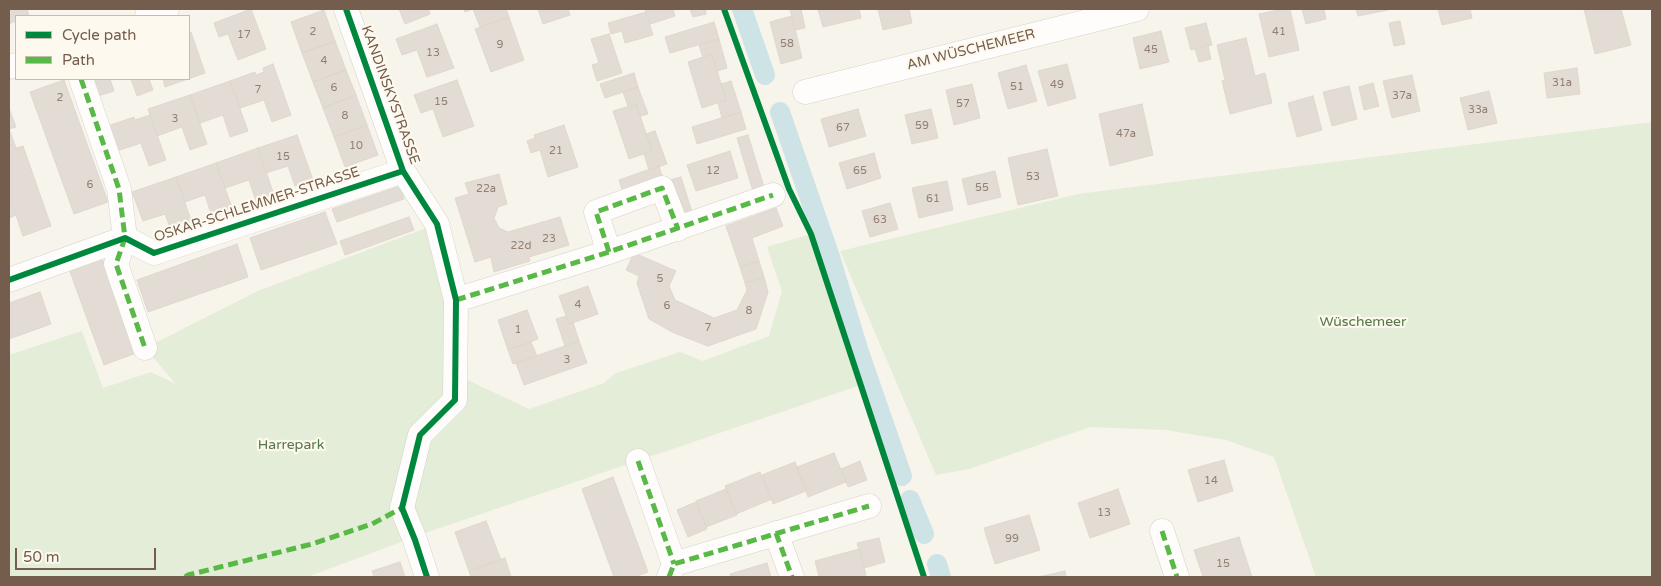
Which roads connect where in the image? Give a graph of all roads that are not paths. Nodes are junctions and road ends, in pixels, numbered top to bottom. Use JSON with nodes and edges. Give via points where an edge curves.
{"nodes":[{"id":1,"x":167,"y":9,"type":"edge"},
{"id":2,"x":346,"y":9,"type":"edge"},
{"id":3,"x":1136,"y":9,"type":"edge"},
{"id":4,"x":150,"y":15,"type":"edge"},
{"id":5,"x":81,"y":80,"type":"edge"},
{"id":6,"x":805,"y":92,"type":"dead end"},
{"id":7,"x":403,"y":171,"type":"junction"},
{"id":8,"x":773,"y":194,"type":"dead end"},
{"id":9,"x":678,"y":229,"type":"junction"},
{"id":10,"x":125,"y":238,"type":"junction"},
{"id":11,"x":609,"y":252,"type":"junction"},
{"id":12,"x":9,"y":280,"type":"edge"},
{"id":13,"x":456,"y":300,"type":"junction"},
{"id":14,"x":145,"y":348,"type":"dead end"},
{"id":15,"x":638,"y":461,"type":"dead end"},
{"id":16,"x":869,"y":506,"type":"dead end"},
{"id":17,"x":1162,"y":530,"type":"dead end"},
{"id":18,"x":776,"y":533,"type":"junction"},
{"id":19,"x":671,"y":571,"type":"edge"},
{"id":20,"x":427,"y":577,"type":"edge"},
{"id":21,"x":792,"y":577,"type":"edge"},
{"id":22,"x":1177,"y":577,"type":"edge"}],
"edges":[{"from":1,"to":4,"type":"street"},
{"from":2,"to":7,"type":"street","name":"KANDINSKYSTRASSE"},
{"from":3,"to":6,"type":"street","name":"AM WÜSCHEMEER"},
{"from":5,"to":10,"type":"street","via":[[119,189]]},
{"from":7,"to":10,"type":"street","name":"OSKAR-SCHLEMMER-STRASSE","via":[[154,253]]},
{"from":7,"to":13,"type":"street","name":"KANDINSKYSTRASSE","via":[[437,224]]},
{"from":8,"to":9,"type":"street"},
{"from":9,"to":11,"type":"street"},
{"from":9,"to":11,"type":"street","via":[[662,188],[596,212]]},
{"from":10,"to":12,"type":"street"},
{"from":10,"to":14,"type":"street","via":[[116,264]]},
{"from":11,"to":13,"type":"street"},
{"from":13,"to":20,"type":"street","name":"KANDINSKYSTRASSE","via":[[455,400],[420,436],[402,508]]},
{"from":15,"to":19,"type":"street"},
{"from":16,"to":18,"type":"street"},
{"from":17,"to":22,"type":"street"},
{"from":18,"to":19,"type":"street"},
{"from":18,"to":21,"type":"street"}]}
